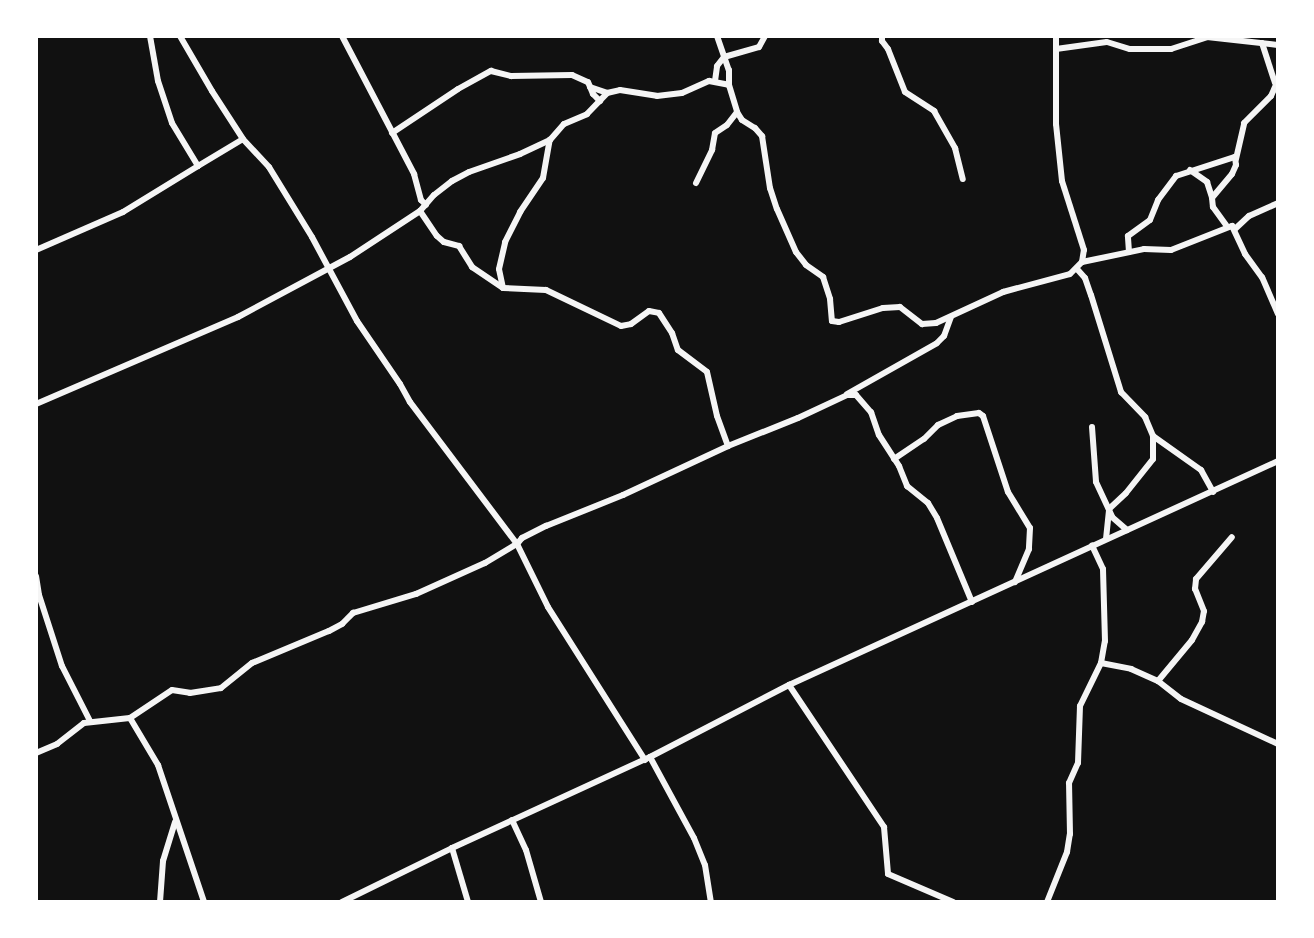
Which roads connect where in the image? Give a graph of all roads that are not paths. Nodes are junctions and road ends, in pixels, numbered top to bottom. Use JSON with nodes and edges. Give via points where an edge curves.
{"nodes":[{"id":1,"x":150,"y":36,"type":"edge"},
{"id":2,"x":180,"y":36,"type":"edge"},
{"id":3,"x":342,"y":36,"type":"edge"},
{"id":4,"x":717,"y":36,"type":"edge"},
{"id":5,"x":765,"y":36,"type":"edge"},
{"id":6,"x":882,"y":36,"type":"edge"},
{"id":7,"x":1056,"y":36,"type":"edge"},
{"id":8,"x":1262,"y":43,"type":"junction"},
{"id":9,"x":1278,"y":45,"type":"edge"},
{"id":10,"x":1056,"y":49,"type":"junction"},
{"id":11,"x":724,"y":57,"type":"junction"},
{"id":12,"x":715,"y":81,"type":"junction"},
{"id":13,"x":1277,"y":82,"type":"edge"},
{"id":14,"x":729,"y":85,"type":"junction"},
{"id":15,"x":590,"y":87,"type":"junction"},
{"id":16,"x":607,"y":93,"type":"junction"},
{"id":17,"x":600,"y":101,"type":"junction"},
{"id":18,"x":737,"y":112,"type":"junction"},
{"id":19,"x":392,"y":133,"type":"junction"},
{"id":20,"x":243,"y":139,"type":"junction"},
{"id":21,"x":550,"y":140,"type":"junction"},
{"id":22,"x":1236,"y":159,"type":"junction"},
{"id":23,"x":198,"y":166,"type":"junction"},
{"id":24,"x":1190,"y":170,"type":"junction"},
{"id":25,"x":963,"y":179,"type":"dead end"},
{"id":26,"x":696,"y":183,"type":"dead end"},
{"id":27,"x":1212,"y":198,"type":"junction"},
{"id":28,"x":1278,"y":203,"type":"edge"},
{"id":29,"x":426,"y":205,"type":"junction"},
{"id":30,"x":420,"y":212,"type":"junction"},
{"id":31,"x":1227,"y":226,"type":"junction"},
{"id":32,"x":1235,"y":229,"type":"junction"},
{"id":33,"x":36,"y":250,"type":"edge"},
{"id":34,"x":1129,"y":252,"type":"junction"},
{"id":35,"x":1082,"y":262,"type":"junction"},
{"id":36,"x":328,"y":269,"type":"junction"},
{"id":37,"x":1077,"y":269,"type":"junction"},
{"id":38,"x":503,"y":288,"type":"junction"},
{"id":39,"x":1278,"y":314,"type":"edge"},
{"id":40,"x":951,"y":316,"type":"junction"},
{"id":41,"x":847,"y":395,"type":"junction"},
{"id":42,"x":36,"y":404,"type":"edge"},
{"id":43,"x":1092,"y":427,"type":"dead end"},
{"id":44,"x":1153,"y":436,"type":"junction"},
{"id":45,"x":728,"y":446,"type":"junction"},
{"id":46,"x":894,"y":459,"type":"junction"},
{"id":47,"x":1278,"y":461,"type":"edge"},
{"id":48,"x":1213,"y":492,"type":"junction"},
{"id":49,"x":1108,"y":508,"type":"junction"},
{"id":50,"x":1127,"y":530,"type":"junction"},
{"id":51,"x":1232,"y":537,"type":"dead end"},
{"id":52,"x":1106,"y":539,"type":"junction"},
{"id":53,"x":517,"y":544,"type":"junction"},
{"id":54,"x":1092,"y":545,"type":"junction"},
{"id":55,"x":36,"y":576,"type":"edge"},
{"id":56,"x":1015,"y":582,"type":"junction"},
{"id":57,"x":972,"y":602,"type":"junction"},
{"id":58,"x":1101,"y":663,"type":"junction"},
{"id":59,"x":1158,"y":681,"type":"junction"},
{"id":60,"x":789,"y":685,"type":"junction"},
{"id":61,"x":130,"y":718,"type":"junction"},
{"id":62,"x":90,"y":721,"type":"junction"},
{"id":63,"x":1278,"y":744,"type":"edge"},
{"id":64,"x":36,"y":753,"type":"edge"},
{"id":65,"x":647,"y":758,"type":"junction"},
{"id":66,"x":512,"y":820,"type":"junction"},
{"id":67,"x":175,"y":821,"type":"junction"},
{"id":68,"x":452,"y":848,"type":"junction"},
{"id":69,"x":160,"y":902,"type":"edge"},
{"id":70,"x":204,"y":902,"type":"edge"},
{"id":71,"x":342,"y":902,"type":"edge"},
{"id":72,"x":468,"y":902,"type":"edge"},
{"id":73,"x":541,"y":902,"type":"edge"},
{"id":74,"x":711,"y":902,"type":"edge"},
{"id":75,"x":953,"y":902,"type":"edge"},
{"id":76,"x":1047,"y":902,"type":"edge"}],
"edges":[{"from":1,"to":23,"type":"street","via":[[158,81],[172,123]]},
{"from":2,"to":20,"type":"street"},
{"from":3,"to":19,"type":"street"},
{"from":4,"to":11,"type":"street"},
{"from":5,"to":11,"type":"street","via":[[759,47]]},
{"from":6,"to":25,"type":"street","via":[[905,92],[934,111],[955,148]]},
{"from":7,"to":10,"type":"street"},
{"from":8,"to":9,"type":"street"},
{"from":8,"to":10,"type":"street","via":[[1207,37],[1171,49],[1130,49],[1107,42]]},
{"from":8,"to":13,"type":"street"},
{"from":10,"to":35,"type":"street","via":[[1056,124],[1062,181],[1084,250]]},
{"from":11,"to":12,"type":"street","via":[[717,66]]},
{"from":11,"to":14,"type":"street"},
{"from":12,"to":14,"type":"street"},
{"from":12,"to":16,"type":"street","via":[[670,95],[620,90]]},
{"from":13,"to":22,"type":"street","via":[[1271,96],[1244,123]]},
{"from":14,"to":18,"type":"street"},
{"from":15,"to":16,"type":"street"},
{"from":15,"to":17,"type":"street"},
{"from":15,"to":19,"type":"street","via":[[588,81],[572,75],[511,76],[491,71]]},
{"from":16,"to":17,"type":"street"},
{"from":17,"to":21,"type":"street","via":[[587,114],[564,124]]},
{"from":18,"to":26,"type":"street","via":[[715,133],[712,150]]},
{"from":18,"to":40,"type":"street","via":[[762,136],[777,209],[796,252],[823,277],[832,321],[883,308],[900,308],[922,324]]},
{"from":19,"to":29,"type":"street"},
{"from":20,"to":23,"type":"street"},
{"from":20,"to":36,"type":"street","via":[[269,167]]},
{"from":21,"to":29,"type":"street","via":[[469,172],[443,187]]},
{"from":21,"to":38,"type":"street","via":[[543,178],[505,242],[499,269]]},
{"from":22,"to":24,"type":"street"},
{"from":22,"to":27,"type":"street","via":[[1232,174]]},
{"from":23,"to":33,"type":"street","via":[[123,212]]},
{"from":24,"to":27,"type":"street","via":[[1207,182]]},
{"from":24,"to":34,"type":"street","via":[[1169,183],[1150,220],[1128,236]]},
{"from":27,"to":31,"type":"street"},
{"from":28,"to":32,"type":"street","via":[[1249,216]]},
{"from":29,"to":30,"type":"street"},
{"from":30,"to":36,"type":"street"},
{"from":30,"to":38,"type":"street","via":[[437,236],[459,246],[472,267]]},
{"from":31,"to":32,"type":"street"},
{"from":31,"to":34,"type":"street","via":[[1171,250]]},
{"from":32,"to":39,"type":"street"},
{"from":34,"to":35,"type":"street"},
{"from":35,"to":37,"type":"street"},
{"from":36,"to":42,"type":"street","via":[[238,317]]},
{"from":36,"to":53,"type":"street","via":[[410,402]]},
{"from":37,"to":40,"type":"street","via":[[1003,292]]},
{"from":37,"to":44,"type":"street","via":[[1091,295],[1117,386],[1145,417]]},
{"from":38,"to":45,"type":"street","via":[[546,290],[621,326],[650,311],[658,313],[678,350],[708,372]]},
{"from":40,"to":41,"type":"street","via":[[937,344]]},
{"from":41,"to":45,"type":"street"},
{"from":41,"to":46,"type":"street","via":[[861,399],[871,412]]},
{"from":43,"to":49,"type":"street","via":[[1096,482]]},
{"from":44,"to":48,"type":"street","via":[[1202,471]]},
{"from":44,"to":49,"type":"street","via":[[1153,459],[1126,493]]},
{"from":45,"to":53,"type":"street","via":[[546,526]]},
{"from":46,"to":56,"type":"street","via":[[938,425],[957,416],[983,416],[1008,492],[1030,528],[1029,549]]},
{"from":46,"to":57,"type":"street","via":[[907,486],[928,503],[937,518]]},
{"from":47,"to":48,"type":"street"},
{"from":48,"to":50,"type":"street"},
{"from":49,"to":50,"type":"street"},
{"from":49,"to":52,"type":"street"},
{"from":50,"to":52,"type":"street"},
{"from":51,"to":59,"type":"street","via":[[1196,579],[1195,589],[1204,611],[1202,622]]},
{"from":52,"to":54,"type":"street"},
{"from":53,"to":61,"type":"street","via":[[416,594],[353,613],[329,631],[252,663],[221,687],[190,693],[172,690]]},
{"from":53,"to":65,"type":"street","via":[[548,607]]},
{"from":54,"to":56,"type":"street"},
{"from":54,"to":58,"type":"street","via":[[1103,569],[1106,588]]},
{"from":55,"to":62,"type":"street","via":[[62,666]]},
{"from":56,"to":57,"type":"street"},
{"from":57,"to":60,"type":"street"},
{"from":58,"to":59,"type":"street","via":[[1131,669]]},
{"from":58,"to":76,"type":"street","via":[[1080,706],[1078,763],[1069,783],[1067,852]]},
{"from":59,"to":63,"type":"street","via":[[1181,699]]},
{"from":60,"to":65,"type":"street"},
{"from":60,"to":75,"type":"street","via":[[884,827],[888,874]]},
{"from":61,"to":62,"type":"street"},
{"from":61,"to":67,"type":"street","via":[[158,765]]},
{"from":62,"to":64,"type":"street"},
{"from":65,"to":66,"type":"street"},
{"from":65,"to":74,"type":"street","via":[[694,838],[705,865]]},
{"from":66,"to":68,"type":"street"},
{"from":66,"to":73,"type":"street","via":[[526,850]]},
{"from":67,"to":69,"type":"street","via":[[163,861]]},
{"from":67,"to":70,"type":"street"},
{"from":68,"to":71,"type":"street"},
{"from":68,"to":72,"type":"street"}]}
